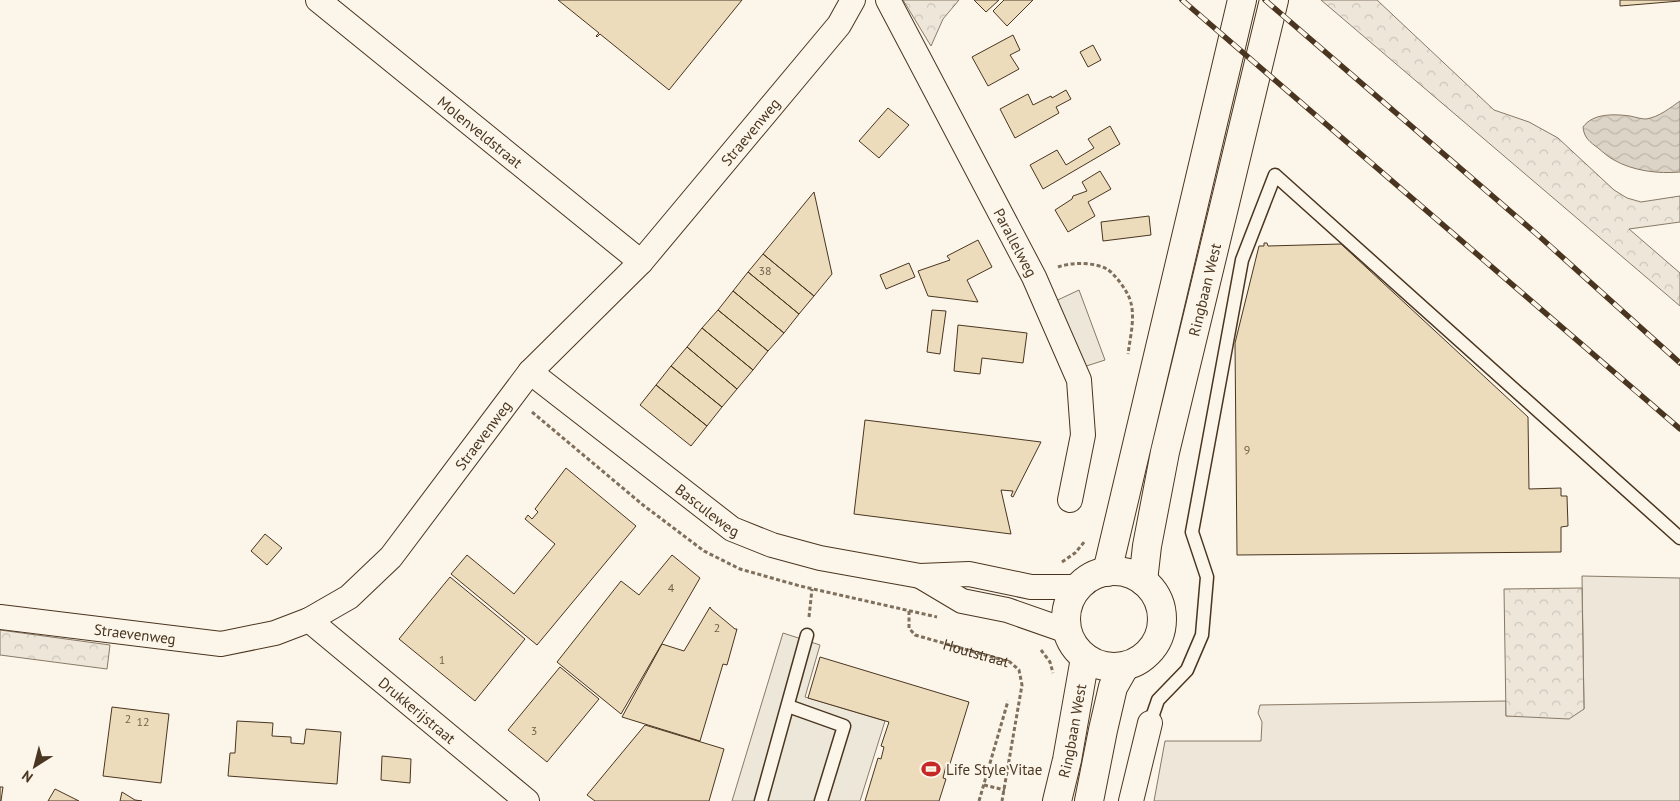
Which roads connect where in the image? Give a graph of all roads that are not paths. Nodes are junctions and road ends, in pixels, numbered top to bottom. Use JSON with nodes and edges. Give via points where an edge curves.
{"nodes":[{"id":1,"x":318,"y":0,"type":"edge"},
{"id":2,"x":853,"y":0,"type":"edge"},
{"id":3,"x":888,"y":0,"type":"edge"},
{"id":4,"x":1242,"y":0,"type":"edge"},
{"id":5,"x":1274,"y":0,"type":"edge"},
{"id":6,"x":641,"y":262,"type":"junction"},
{"id":7,"x":530,"y":372,"type":"junction"},
{"id":8,"x":1070,"y":500,"type":"dead end"},
{"id":9,"x":1680,"y":538,"type":"edge"},
{"id":10,"x":1107,"y":572,"type":"junction"},
{"id":11,"x":920,"y":576,"type":"junction"},
{"id":12,"x":1143,"y":581,"type":"junction"},
{"id":13,"x":1078,"y":587,"type":"junction"},
{"id":14,"x":0,"y":617,"type":"edge"},
{"id":15,"x":309,"y":620,"type":"junction"},
{"id":16,"x":1067,"y":630,"type":"junction"},
{"id":17,"x":807,"y":635,"type":"road end"},
{"id":18,"x":1084,"y":658,"type":"junction"},
{"id":19,"x":1125,"y":666,"type":"junction"},
{"id":20,"x":788,"y":706,"type":"junction"},
{"id":21,"x":1150,"y":723,"type":"joint"},
{"id":22,"x":527,"y":801,"type":"edge"},
{"id":23,"x":761,"y":801,"type":"edge"},
{"id":24,"x":821,"y":801,"type":"edge"},
{"id":25,"x":1057,"y":801,"type":"edge"},
{"id":26,"x":1089,"y":801,"type":"edge"},
{"id":27,"x":1131,"y":801,"type":"edge"}],
"edges":[{"from":1,"to":6,"type":"street","name":"Molenveldstraat"},
{"from":2,"to":6,"type":"street","name":"Straevenweg","via":[[839,25]]},
{"from":3,"to":8,"type":"street","name":"Parallelweg","via":[[1034,277],[1079,380],[1083,435]]},
{"from":4,"to":10,"type":"main road","name":"Ringbaan West"},
{"from":5,"to":12,"type":"main road","name":"Ringbaan West","via":[[1166,452]]},
{"from":6,"to":7,"type":"street","name":"Straevenweg"},
{"from":7,"to":11,"type":"street","name":"Basculeweg","via":[[732,529],[772,545],[820,558]]},
{"from":7,"to":15,"type":"street","name":"Straevenweg","via":[[392,557],[349,597]]},
{"from":9,"to":21,"type":"lane","via":[[1275,175],[1242,260],[1192,532],[1207,577],[1202,635],[1187,670],[1158,700]]},
{"from":10,"to":12,"type":"main road","via":[[1126,573]]},
{"from":10,"to":13,"type":"main road","via":[[1091,577]]},
{"from":11,"to":13,"type":"street","name":"Basculeweg","via":[[969,574],[1031,587]]},
{"from":11,"to":16,"type":"street","name":"Basculeweg","via":[[962,601],[1007,610]]},
{"from":12,"to":19,"type":"main road","via":[[1157,598],[1162,618],[1158,640],[1145,657]]},
{"from":13,"to":16,"type":"main road","via":[[1067,607]]},
{"from":14,"to":15,"type":"street","name":"Straevenweg","via":[[221,644],[275,633]]},
{"from":15,"to":22,"type":"street","name":"Drukkerijstraat"},
{"from":16,"to":18,"type":"main road"},
{"from":17,"to":20,"type":"lane"},
{"from":18,"to":19,"type":"main road","via":[[1104,666]]},
{"from":18,"to":25,"type":"main road","name":"Ringbaan West"},
{"from":19,"to":26,"type":"main road","name":"Ringbaan West","via":[[1113,687]]},
{"from":20,"to":23,"type":"lane"},
{"from":20,"to":24,"type":"lane","via":[[844,726]]},
{"from":21,"to":27,"type":"street"}]}
